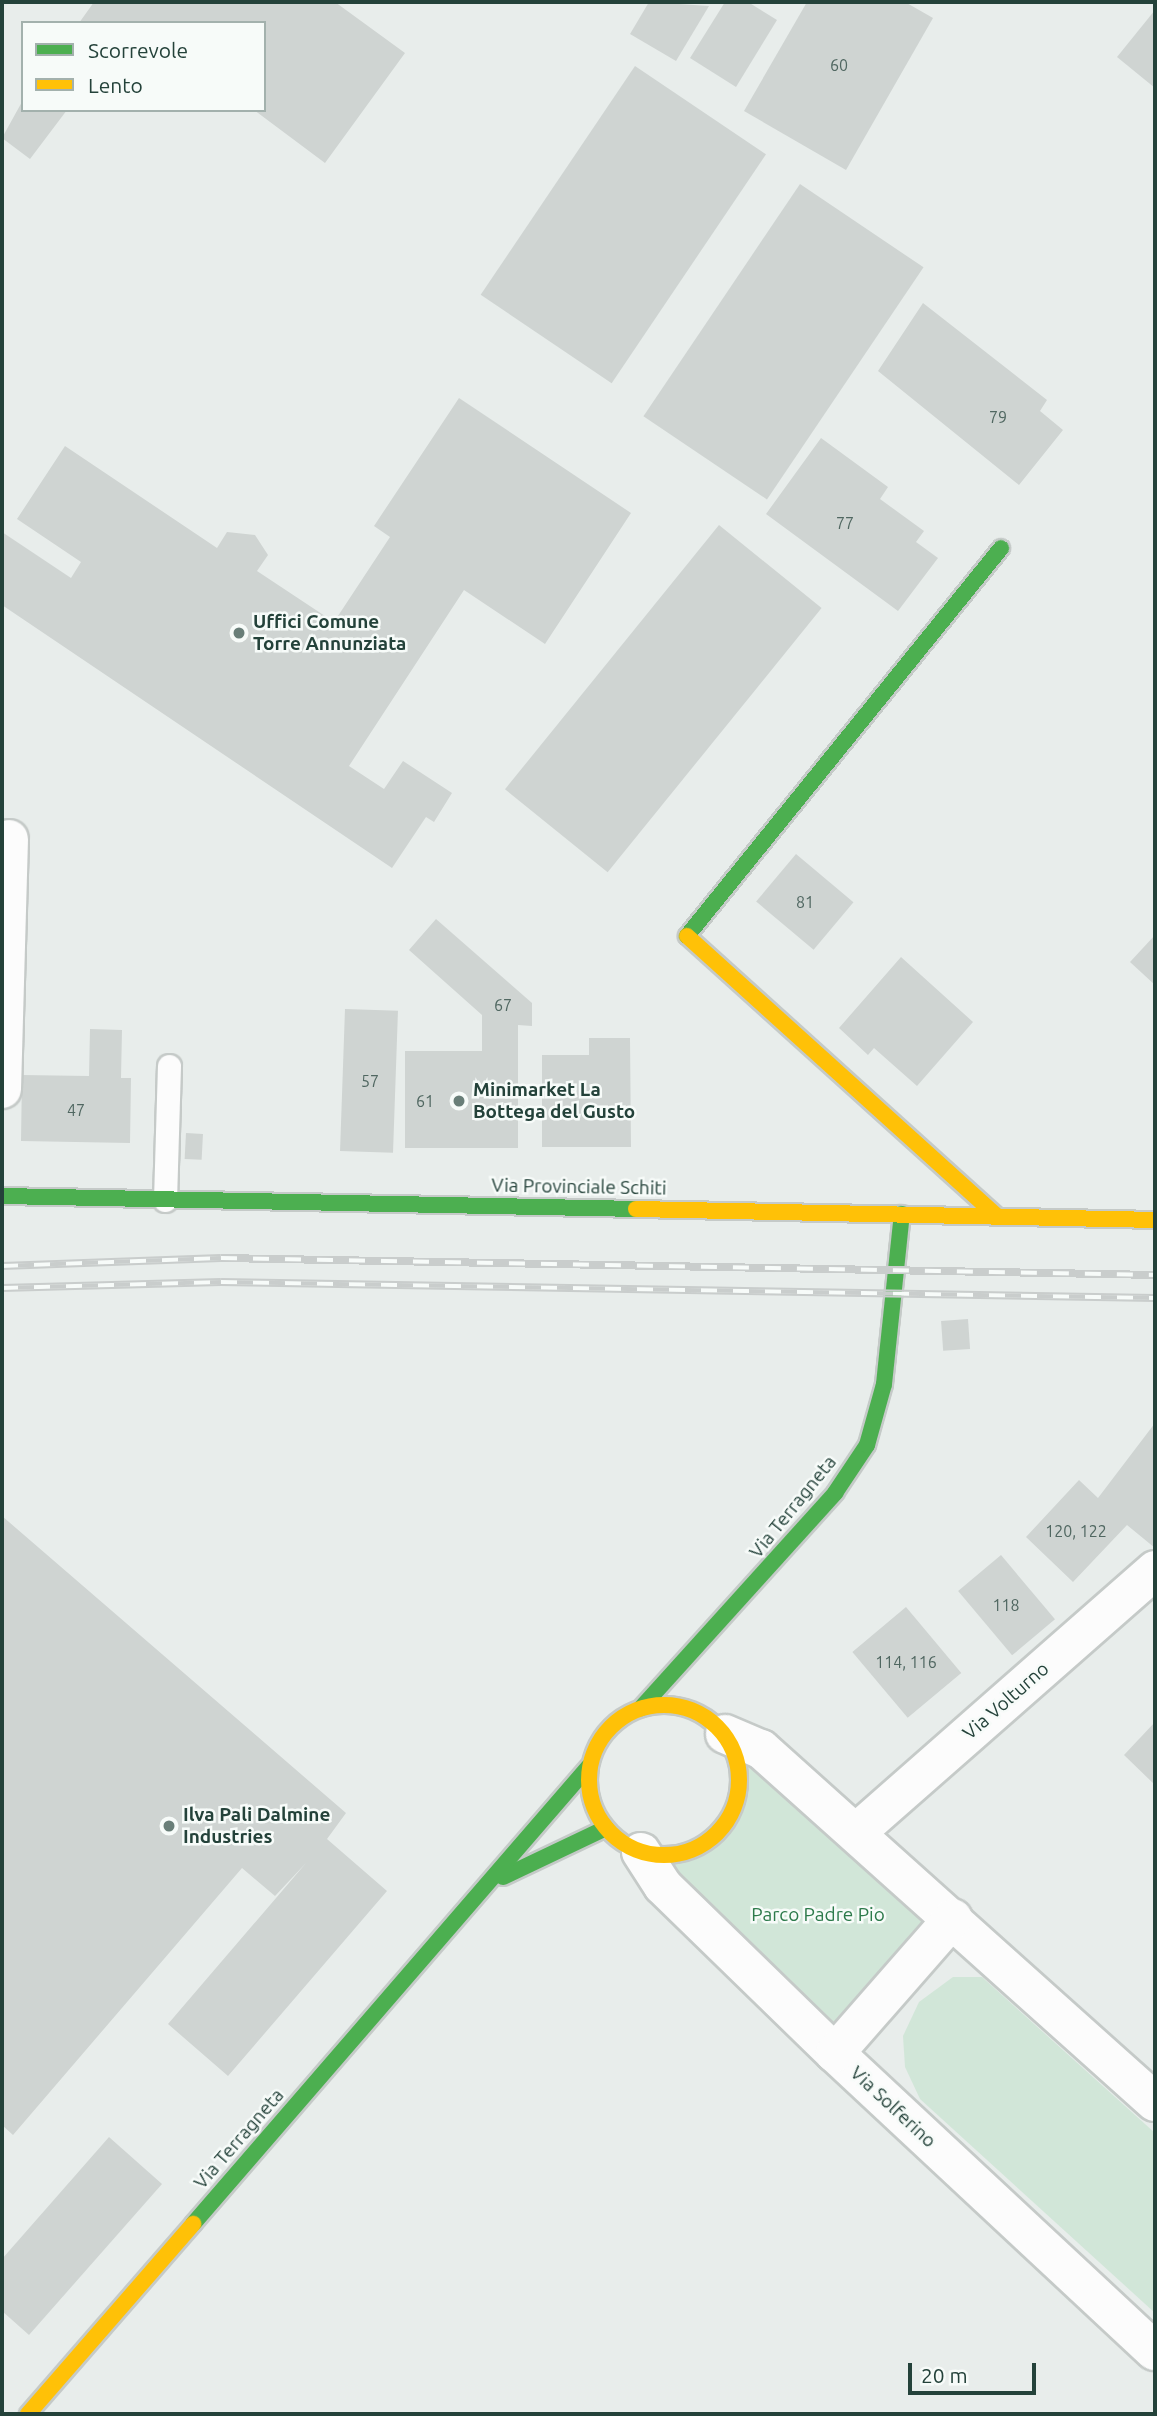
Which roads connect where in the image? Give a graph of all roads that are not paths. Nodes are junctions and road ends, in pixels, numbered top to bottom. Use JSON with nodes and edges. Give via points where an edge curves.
{"nodes":[{"id":1,"x":1001,"y":548,"type":"dead end"},
{"id":2,"x":9,"y":839,"type":"dead end"},
{"id":3,"x":169,"y":1066,"type":"dead end"},
{"id":4,"x":2,"y":1089,"type":"edge"},
{"id":5,"x":2,"y":1196,"type":"edge"},
{"id":6,"x":165,"y":1200,"type":"junction"},
{"id":7,"x":902,"y":1214,"type":"junction"},
{"id":8,"x":998,"y":1216,"type":"junction"},
{"id":9,"x":1155,"y":1220,"type":"edge"},
{"id":10,"x":1155,"y":1570,"type":"edge"},
{"id":11,"x":706,"y":1643,"type":"junction"},
{"id":12,"x":702,"y":1670,"type":"dead end"},
{"id":13,"x":701,"y":1693,"type":"dead end"},
{"id":14,"x":642,"y":1708,"type":"junction"},
{"id":15,"x":713,"y":1724,"type":"junction"},
{"id":16,"x":589,"y":1766,"type":"junction"},
{"id":17,"x":606,"y":1828,"type":"junction"},
{"id":18,"x":857,"y":1832,"type":"junction"},
{"id":19,"x":641,"y":1852,"type":"junction"},
{"id":20,"x":480,"y":1890,"type":"junction"},
{"id":21,"x":953,"y":1918,"type":"junction"},
{"id":22,"x":835,"y":2053,"type":"junction"},
{"id":23,"x":1155,"y":2102,"type":"edge"},
{"id":24,"x":1155,"y":2351,"type":"edge"},
{"id":25,"x":28,"y":2414,"type":"edge"}],
"edges":[{"from":1,"to":8,"type":"street","via":[[684,933]]},
{"from":2,"to":4,"type":"street"},
{"from":3,"to":6,"type":"lane"},
{"from":5,"to":6,"type":"street","name":"Via Provinciale Schiti"},
{"from":6,"to":7,"type":"street","name":"Via Provinciale Schiti"},
{"from":7,"to":8,"type":"street","name":"Via Provinciale Schiti"},
{"from":7,"to":11,"type":"street","name":"Via Terragneta","via":[[884,1384],[867,1445],[835,1493]]},
{"from":8,"to":9,"type":"street","name":"Via Provinciale Schiti"},
{"from":10,"to":18,"type":"street","name":"Via Volturno"},
{"from":11,"to":12,"type":"street"},
{"from":11,"to":14,"type":"street","name":"Via Terragneta"},
{"from":13,"to":15,"type":"street"},
{"from":14,"to":15,"type":"street","via":[[680,1705]]},
{"from":14,"to":16,"type":"street","via":[[612,1724]]},
{"from":15,"to":18,"type":"street","via":[[761,1749]]},
{"from":15,"to":19,"type":"street","via":[[740,1779],[726,1824],[688,1852]]},
{"from":16,"to":17,"type":"street","via":[[594,1810]]},
{"from":16,"to":20,"type":"street","name":"Via Terragneta"},
{"from":17,"to":19,"type":"street"},
{"from":17,"to":20,"type":"street"},
{"from":18,"to":21,"type":"street"},
{"from":19,"to":22,"type":"street","name":"Via Solferino","via":[[663,1886]]},
{"from":20,"to":25,"type":"street","name":"Via Terragneta"},
{"from":21,"to":22,"type":"street"},
{"from":21,"to":23,"type":"street"},
{"from":22,"to":24,"type":"street","name":"Via Solferino"}]}
